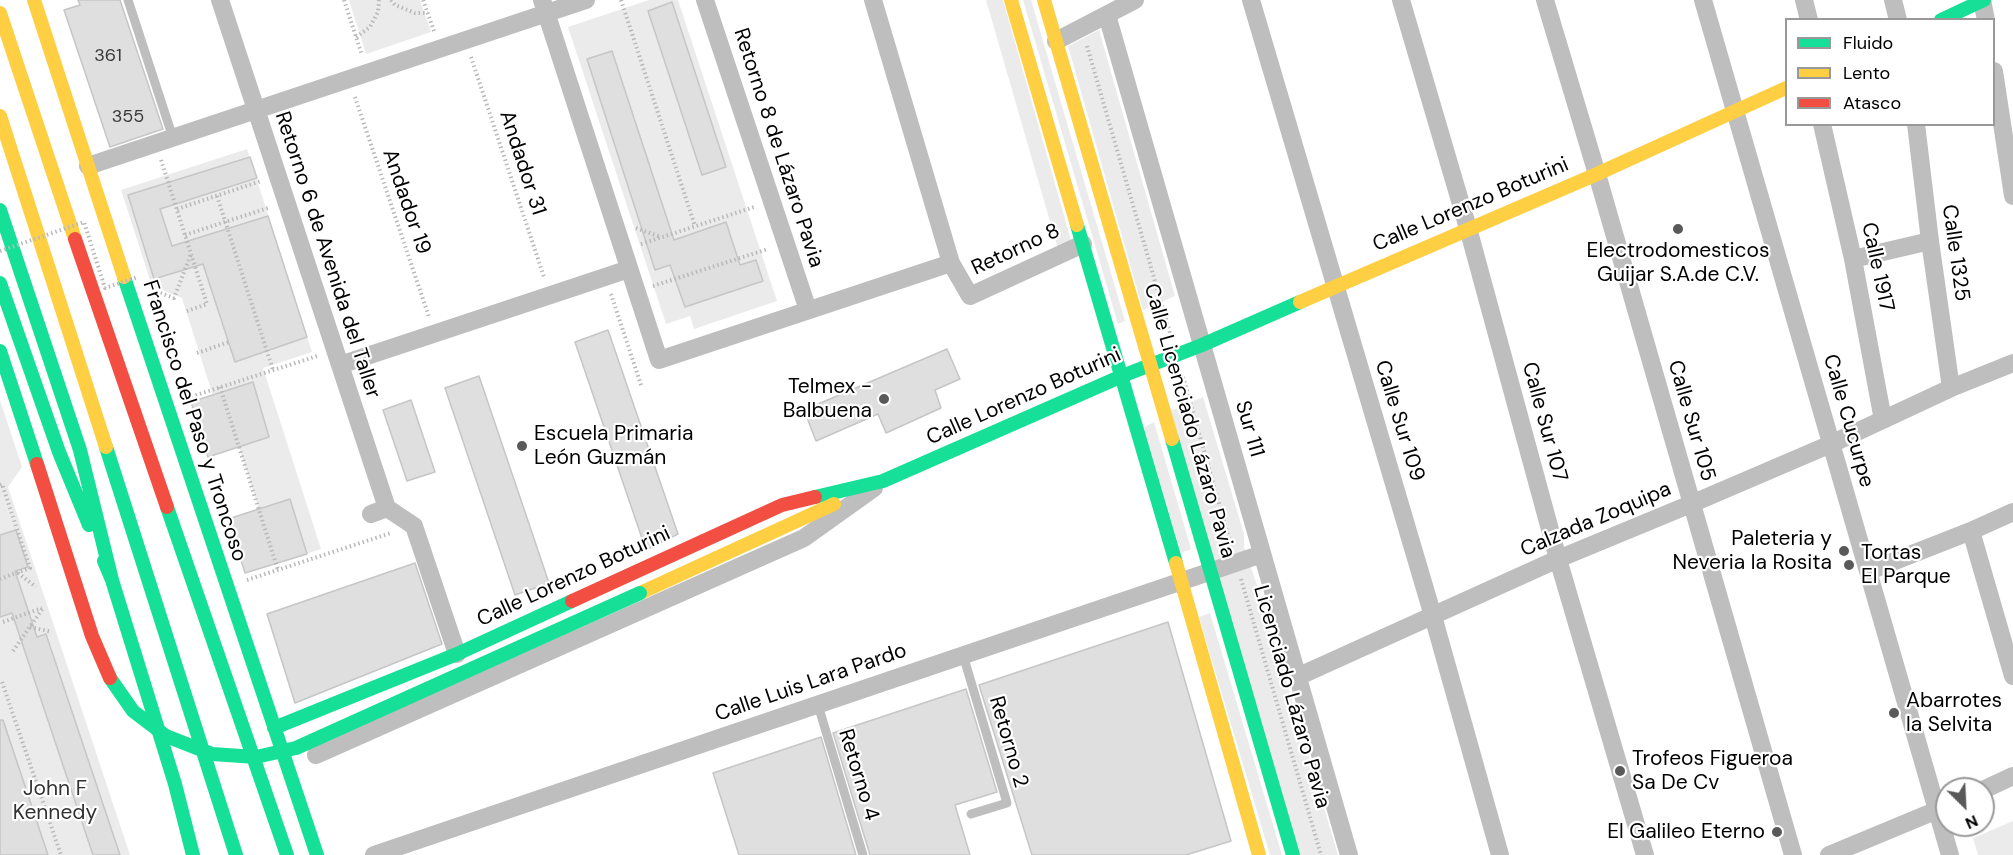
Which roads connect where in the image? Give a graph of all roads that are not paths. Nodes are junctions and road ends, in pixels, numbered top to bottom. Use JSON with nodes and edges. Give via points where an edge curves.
{"nodes":[{"id":1,"x":34,"y":0,"type":"edge"},
{"id":2,"x":128,"y":0,"type":"edge"},
{"id":3,"x":220,"y":0,"type":"edge"},
{"id":4,"x":586,"y":0,"type":"edge"},
{"id":5,"x":705,"y":0,"type":"edge"},
{"id":6,"x":873,"y":0,"type":"edge"},
{"id":7,"x":1011,"y":0,"type":"edge"},
{"id":8,"x":1044,"y":0,"type":"edge"},
{"id":9,"x":1135,"y":0,"type":"edge"},
{"id":10,"x":1251,"y":0,"type":"edge"},
{"id":11,"x":1401,"y":0,"type":"edge"},
{"id":12,"x":1545,"y":0,"type":"edge"},
{"id":13,"x":1702,"y":0,"type":"edge"},
{"id":14,"x":1804,"y":0,"type":"edge"},
{"id":15,"x":1893,"y":0,"type":"edge"},
{"id":16,"x":1983,"y":0,"type":"edge"},
{"id":17,"x":544,"y":7,"type":"edge"},
{"id":18,"x":0,"y":13,"type":"edge"},
{"id":19,"x":1107,"y":15,"type":"junction"},
{"id":20,"x":1808,"y":18,"type":"edge"},
{"id":21,"x":1898,"y":18,"type":"edge"},
{"id":22,"x":1945,"y":18,"type":"edge"},
{"id":23,"x":1986,"y":18,"type":"edge"},
{"id":24,"x":1056,"y":42,"type":"junction"},
{"id":25,"x":1995,"y":78,"type":"edge"},
{"id":26,"x":1785,"y":88,"type":"edge"},
{"id":27,"x":256,"y":110,"type":"junction"},
{"id":28,"x":1735,"y":110,"type":"junction"},
{"id":29,"x":0,"y":116,"type":"edge"},
{"id":30,"x":1822,"y":126,"type":"edge"},
{"id":31,"x":1916,"y":126,"type":"edge"},
{"id":32,"x":164,"y":141,"type":"junction"},
{"id":33,"x":88,"y":166,"type":"junction"},
{"id":34,"x":1597,"y":174,"type":"junction"},
{"id":35,"x":2013,"y":196,"type":"edge"},
{"id":36,"x":0,"y":210,"type":"edge"},
{"id":37,"x":1468,"y":228,"type":"junction"},
{"id":38,"x":1930,"y":241,"type":"junction"},
{"id":39,"x":1083,"y":244,"type":"junction"},
{"id":40,"x":1853,"y":259,"type":"junction"},
{"id":41,"x":951,"y":263,"type":"junction"},
{"id":42,"x":630,"y":269,"type":"junction"},
{"id":43,"x":0,"y":283,"type":"edge"},
{"id":44,"x":1335,"y":286,"type":"junction"},
{"id":45,"x":808,"y":310,"type":"junction"},
{"id":46,"x":1202,"y":345,"type":"junction"},
{"id":47,"x":0,"y":351,"type":"edge"},
{"id":48,"x":338,"y":358,"type":"junction"},
{"id":49,"x":2013,"y":363,"type":"edge"},
{"id":50,"x":1151,"y":364,"type":"junction"},
{"id":51,"x":1122,"y":376,"type":"junction"},
{"id":52,"x":1951,"y":388,"type":"junction"},
{"id":53,"x":1883,"y":420,"type":"junction"},
{"id":54,"x":1831,"y":444,"type":"junction"},
{"id":55,"x":883,"y":481,"type":"junction"},
{"id":56,"x":1691,"y":504,"type":"junction"},
{"id":57,"x":2013,"y":512,"type":"edge"},
{"id":58,"x":1971,"y":531,"type":"junction"},
{"id":59,"x":1262,"y":554,"type":"junction"},
{"id":60,"x":1558,"y":559,"type":"junction"},
{"id":61,"x":1869,"y":571,"type":"junction"},
{"id":62,"x":1211,"y":572,"type":"junction"},
{"id":63,"x":112,"y":580,"type":"junction"},
{"id":64,"x":1182,"y":582,"type":"junction"},
{"id":65,"x":1433,"y":616,"type":"junction"},
{"id":66,"x":458,"y":654,"type":"junction"},
{"id":67,"x":963,"y":655,"type":"junction"},
{"id":68,"x":2013,"y":676,"type":"edge"},
{"id":69,"x":1297,"y":677,"type":"junction"},
{"id":70,"x":818,"y":705,"type":"junction"},
{"id":71,"x":274,"y":728,"type":"junction"},
{"id":72,"x":316,"y":755,"type":"dead end"},
{"id":73,"x":2013,"y":776,"type":"edge"},
{"id":74,"x":1995,"y":784,"type":"edge"},
{"id":75,"x":1935,"y":785,"type":"edge"},
{"id":76,"x":1935,"y":811,"type":"edge"},
{"id":77,"x":971,"y":814,"type":"dead end"},
{"id":78,"x":1947,"y":837,"type":"edge"},
{"id":79,"x":193,"y":855,"type":"edge"},
{"id":80,"x":236,"y":855,"type":"edge"},
{"id":81,"x":287,"y":855,"type":"edge"},
{"id":82,"x":317,"y":855,"type":"edge"},
{"id":83,"x":374,"y":855,"type":"edge"},
{"id":84,"x":863,"y":855,"type":"edge"},
{"id":85,"x":1259,"y":855,"type":"edge"},
{"id":86,"x":1293,"y":855,"type":"edge"},
{"id":87,"x":1348,"y":855,"type":"edge"},
{"id":88,"x":1500,"y":855,"type":"edge"},
{"id":89,"x":1645,"y":855,"type":"edge"},
{"id":90,"x":1793,"y":855,"type":"edge"},
{"id":91,"x":1829,"y":855,"type":"edge"},
{"id":92,"x":1950,"y":855,"type":"edge"}],
"edges":[{"from":1,"to":33,"type":"main road","name":"Francisco del Paso y Troncoso"},
{"from":2,"to":32,"type":"lane"},
{"from":3,"to":27,"type":"street","name":"Retorno 6 de Avenida del Taller"},
{"from":4,"to":17,"type":"street"},
{"from":5,"to":45,"type":"street","name":"Retorno 8 de Lázaro Pavia"},
{"from":6,"to":41,"type":"street"},
{"from":7,"to":39,"type":"main road"},
{"from":8,"to":24,"type":"main road","name":"Calle Licenciado Lázaro Pavia"},
{"from":9,"to":19,"type":"street"},
{"from":10,"to":44,"type":"street","name":"Calle Sur 109"},
{"from":11,"to":37,"type":"street","name":"Calle Sur 107"},
{"from":12,"to":34,"type":"street","name":"Calle Sur 105"},
{"from":13,"to":28,"type":"street","name":"Calle Cucurpe"},
{"from":14,"to":20,"type":"street"},
{"from":15,"to":21,"type":"street"},
{"from":16,"to":22,"type":"main road"},
{"from":16,"to":23,"type":"street"},
{"from":17,"to":27,"type":"street","via":[[440,49]]},
{"from":17,"to":42,"type":"street"},
{"from":18,"to":81,"type":"main road"},
{"from":19,"to":24,"type":"street"},
{"from":19,"to":46,"type":"street","name":"Sur 111"},
{"from":24,"to":50,"type":"main road","name":"Calle Licenciado Lázaro Pavia"},
{"from":25,"to":35,"type":"street"},
{"from":26,"to":28,"type":"main road","name":"Calle Lorenzo Boturini"},
{"from":27,"to":32,"type":"street"},
{"from":27,"to":48,"type":"street","name":"Retorno 6 de Avenida del Taller"},
{"from":28,"to":34,"type":"main road","name":"Calle Lorenzo Boturini"},
{"from":28,"to":54,"type":"street","name":"Calle Cucurpe"},
{"from":29,"to":80,"type":"main road"},
{"from":30,"to":40,"type":"street","name":"Calle 1917"},
{"from":31,"to":38,"type":"street","name":"Calle 1325"},
{"from":32,"to":33,"type":"street"},
{"from":33,"to":71,"type":"main road","name":"Francisco del Paso y Troncoso"},
{"from":34,"to":37,"type":"main road","name":"Calle Lorenzo Boturini"},
{"from":34,"to":56,"type":"street","name":"Calle Sur 105"},
{"from":36,"to":63,"type":"main road","via":[[80,450]]},
{"from":37,"to":44,"type":"main road","name":"Calle Lorenzo Boturini"},
{"from":37,"to":60,"type":"street","name":"Calle Sur 107"},
{"from":38,"to":40,"type":"street"},
{"from":38,"to":52,"type":"street","name":"Calle 1325"},
{"from":39,"to":41,"type":"street","name":"Retorno 8","via":[[970,296]]},
{"from":39,"to":51,"type":"main road"},
{"from":40,"to":53,"type":"street","name":"Calle 1917"},
{"from":41,"to":45,"type":"street"},
{"from":42,"to":45,"type":"street","via":[[659,360]]},
{"from":42,"to":48,"type":"street","via":[[435,334]]},
{"from":43,"to":63,"type":"main road","via":[[59,452]]},
{"from":44,"to":46,"type":"main road","name":"Calle Lorenzo Boturini"},
{"from":44,"to":65,"type":"street","name":"Calle Sur 109"},
{"from":46,"to":50,"type":"main road","name":"Calle Lorenzo Boturini"},
{"from":46,"to":59,"type":"street","name":"Sur 111"},
{"from":47,"to":55,"type":"main road","bridge":true,"via":[[92,636],[111,680],[133,711],[150,725],[190,747],[212,753],[255,757],[296,748]]},
{"from":48,"to":66,"type":"street","name":"Retorno 6 de Avenida del Taller","via":[[379,511],[414,525]]},
{"from":49,"to":52,"type":"street","name":"Calzada Zoquipa"},
{"from":50,"to":51,"type":"main road","name":"Calle Lorenzo Boturini"},
{"from":50,"to":62,"type":"main road","name":"Calle Licenciado Lázaro Pavia"},
{"from":51,"to":55,"type":"main road","name":"Calle Lorenzo Boturini"},
{"from":51,"to":64,"type":"main road"},
{"from":52,"to":53,"type":"street","name":"Calzada Zoquipa"},
{"from":53,"to":54,"type":"street","name":"Calzada Zoquipa"},
{"from":54,"to":56,"type":"street","name":"Calzada Zoquipa"},
{"from":54,"to":61,"type":"street","name":"Calle Cucurpe"},
{"from":55,"to":66,"type":"main road","name":"Calle Lorenzo Boturini","via":[[782,505]]},
{"from":55,"to":72,"type":"street","via":[[804,538]]},
{"from":56,"to":60,"type":"street","name":"Calzada Zoquipa"},
{"from":56,"to":90,"type":"street","name":"Calle Sur 105"},
{"from":57,"to":58,"type":"street"},
{"from":58,"to":61,"type":"street"},
{"from":58,"to":68,"type":"street"},
{"from":59,"to":62,"type":"street","name":"Calle Luis Lara Pardo"},
{"from":59,"to":69,"type":"street","name":"Sur 111"},
{"from":60,"to":65,"type":"street","name":"Calzada Zoquipa"},
{"from":60,"to":89,"type":"street","name":"Calle Sur 107"},
{"from":61,"to":75,"type":"street","name":"Calle Cucurpe"},
{"from":62,"to":64,"type":"street","name":"Calle Luis Lara Pardo"},
{"from":62,"to":86,"type":"main road","name":"Calle Licenciado Lázaro Pavia"},
{"from":63,"to":79,"type":"main road"},
{"from":64,"to":67,"type":"street","name":"Calle Luis Lara Pardo"},
{"from":64,"to":85,"type":"main road"},
{"from":65,"to":69,"type":"street","name":"Calzada Zoquipa"},
{"from":65,"to":88,"type":"street","name":"Calle Sur 109"},
{"from":66,"to":71,"type":"main road","name":"Calle Lorenzo Boturini"},
{"from":67,"to":70,"type":"street","name":"Calle Luis Lara Pardo"},
{"from":67,"to":77,"type":"lane","name":"Retorno 2","via":[[1007,803]]},
{"from":69,"to":87,"type":"street","name":"Sur 111"},
{"from":70,"to":83,"type":"street","name":"Calle Luis Lara Pardo"},
{"from":70,"to":84,"type":"lane","name":"Retorno 4"},
{"from":71,"to":82,"type":"main road","name":"Francisco del Paso y Troncoso"},
{"from":73,"to":74,"type":"street"},
{"from":76,"to":91,"type":"street"},
{"from":78,"to":92,"type":"street","name":"Calle Cucurpe"}]}
